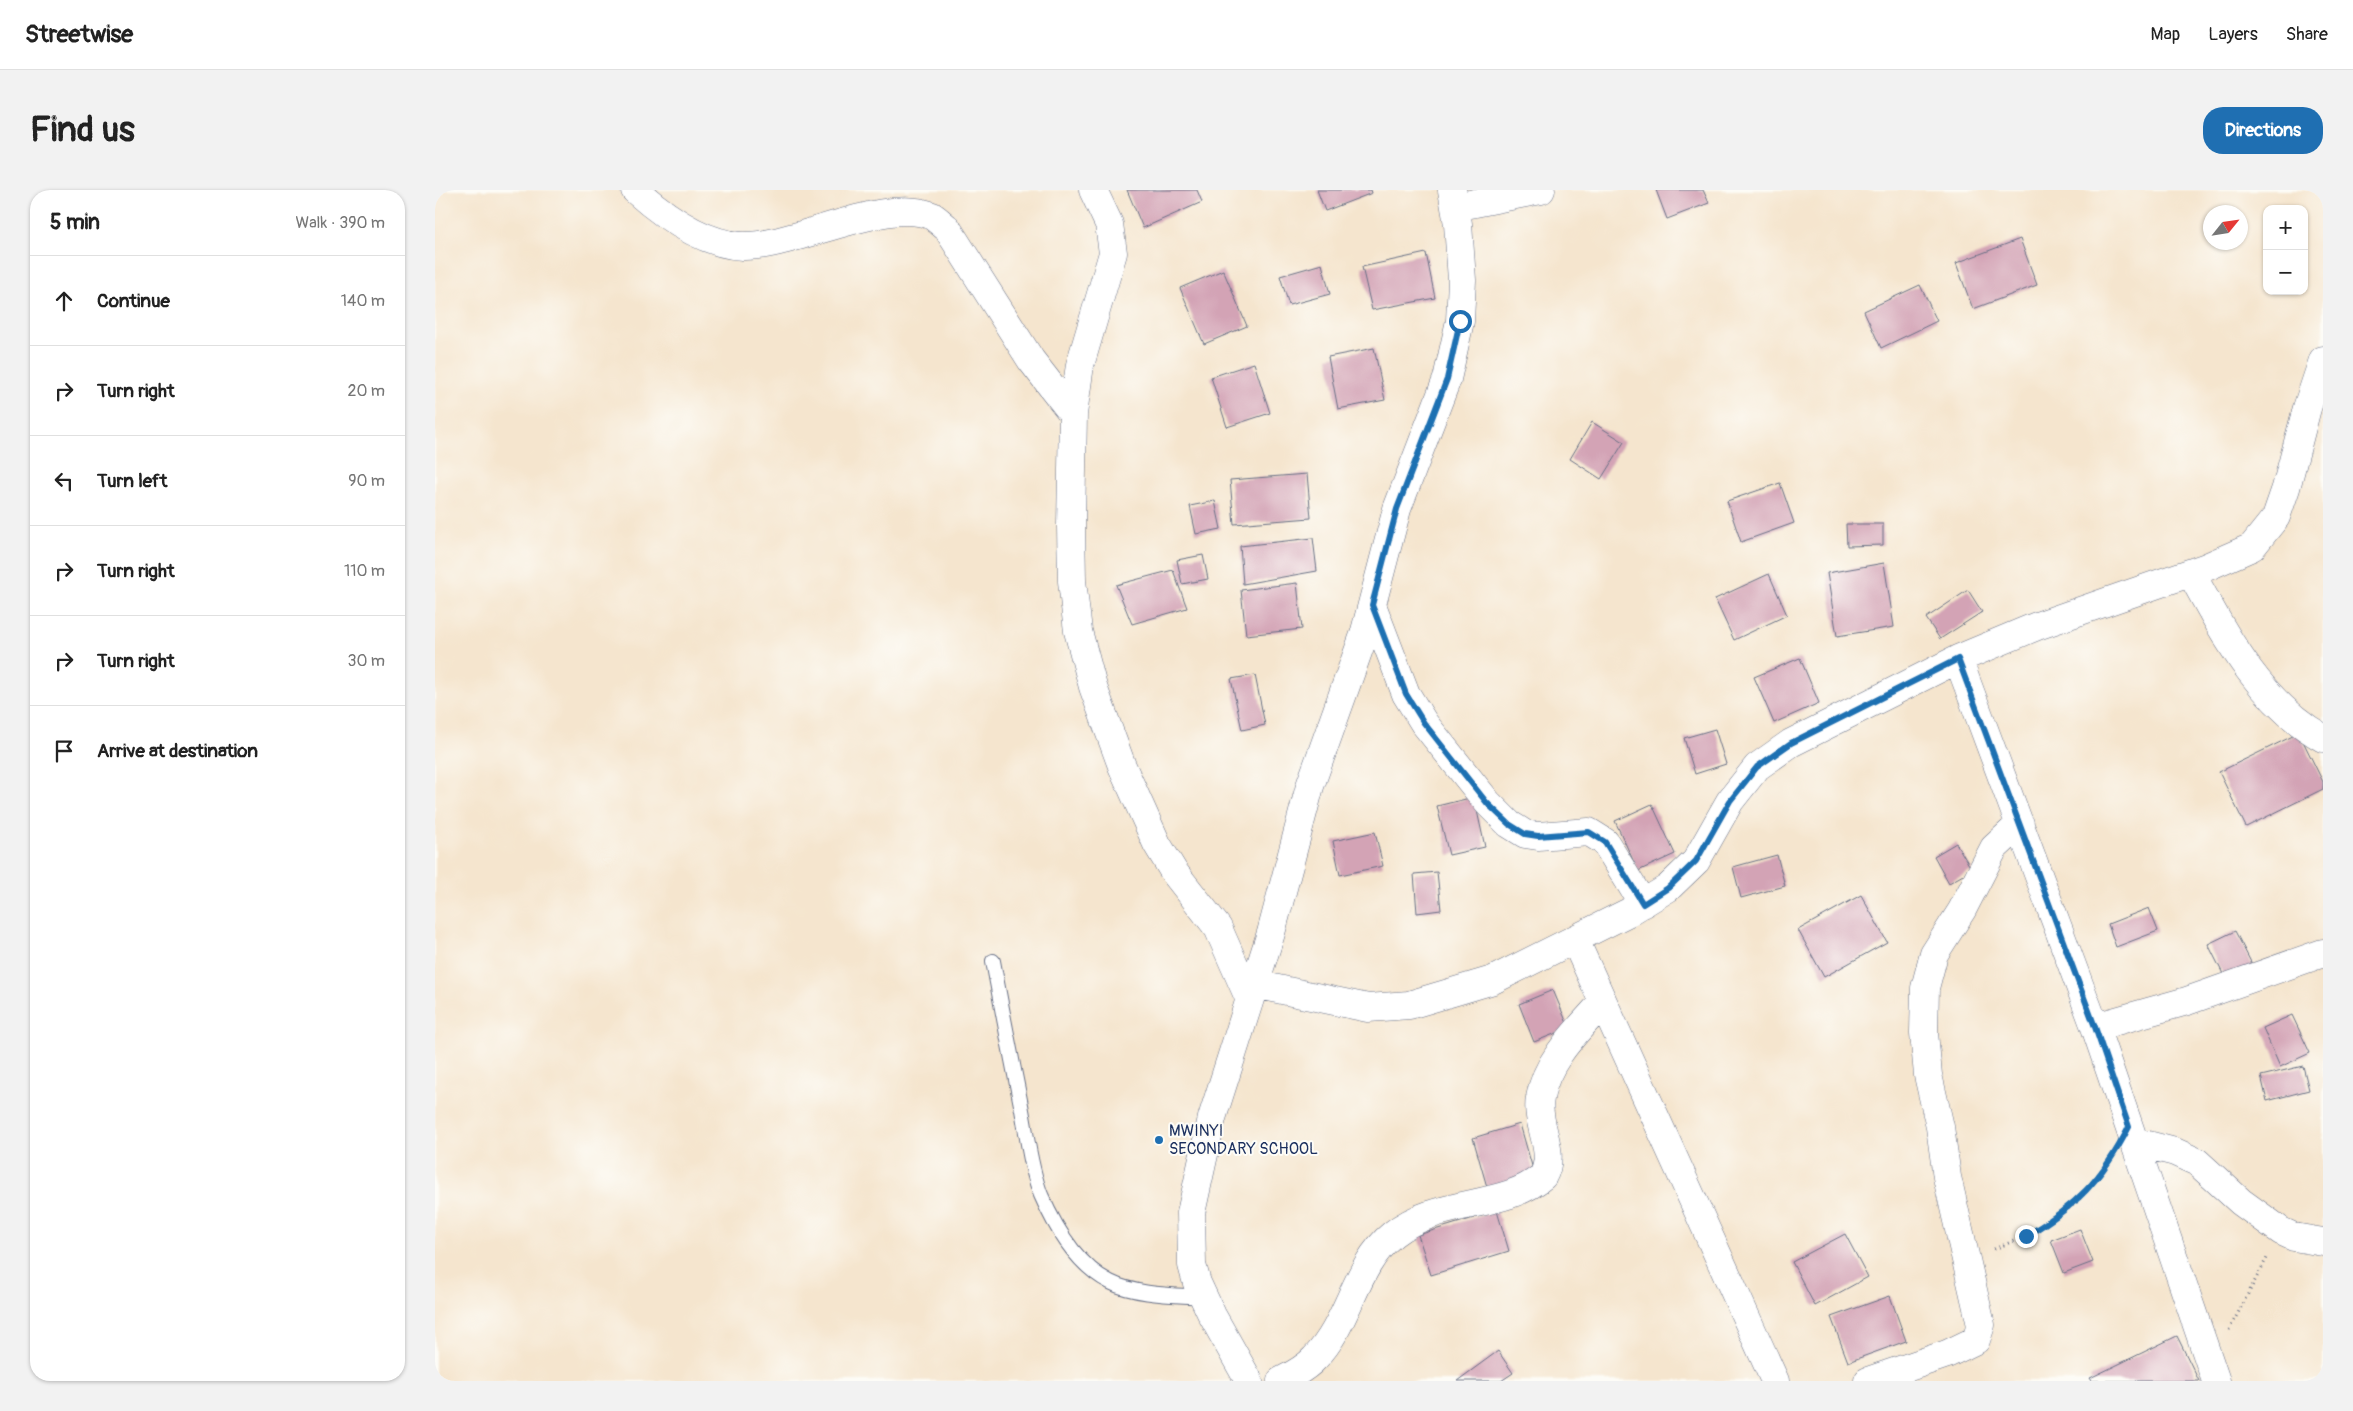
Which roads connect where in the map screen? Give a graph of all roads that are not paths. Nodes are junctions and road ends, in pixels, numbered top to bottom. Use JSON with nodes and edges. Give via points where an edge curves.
{"nodes":[{"id":1,"x":635,"y":190,"type":"edge"},
{"id":2,"x":1093,"y":190,"type":"edge"},
{"id":3,"x":1541,"y":190,"type":"edge"},
{"id":4,"x":1453,"y":199,"type":"edge"},
{"id":5,"x":2323,"y":360,"type":"edge"},
{"id":6,"x":1073,"y":414,"type":"junction"},
{"id":7,"x":2191,"y":573,"type":"junction"},
{"id":8,"x":1372,"y":605,"type":"junction"},
{"id":9,"x":1958,"y":659,"type":"junction"},
{"id":10,"x":2323,"y":738,"type":"edge"},
{"id":11,"x":2020,"y":824,"type":"junction"},
{"id":12,"x":1643,"y":904,"type":"junction"},
{"id":13,"x":1575,"y":940,"type":"junction"},
{"id":14,"x":2323,"y":953,"type":"edge"},
{"id":15,"x":993,"y":961,"type":"dead end"},
{"id":16,"x":1252,"y":991,"type":"junction"},
{"id":17,"x":1603,"y":1002,"type":"junction"},
{"id":18,"x":2095,"y":1027,"type":"junction"},
{"id":19,"x":2131,"y":1134,"type":"junction"},
{"id":20,"x":2323,"y":1242,"type":"edge"},
{"id":21,"x":1203,"y":1297,"type":"junction"},
{"id":22,"x":2212,"y":1370,"type":"edge"},
{"id":23,"x":1249,"y":1381,"type":"edge"},
{"id":24,"x":1281,"y":1381,"type":"edge"},
{"id":25,"x":1775,"y":1381,"type":"edge"},
{"id":26,"x":1868,"y":1381,"type":"edge"}],
"edges":[{"from":1,"to":6,"type":"street","via":[[684,225],[715,240],[742,246],[876,215],[911,212],[933,216],[947,228],[1031,360]]},
{"from":2,"to":6,"type":"street","via":[[1109,224],[1113,253],[1080,365]]},
{"from":3,"to":4,"type":"street"},
{"from":4,"to":8,"type":"street","via":[[1462,280],[1460,321],[1447,379],[1397,509]]},
{"from":5,"to":7,"type":"street","via":[[2276,517],[2252,547]]},
{"from":6,"to":16,"type":"street","via":[[1073,581],[1078,631],[1093,687],[1122,766],[1157,844],[1173,872],[1218,928]]},
{"from":7,"to":9,"type":"street","via":[[2037,626]]},
{"from":7,"to":10,"type":"street","via":[[2220,626],[2255,679],[2287,712]]},
{"from":8,"to":12,"type":"street","via":[[1406,694],[1424,723],[1487,803],[1525,834],[1589,832],[1597,835],[1605,842]]},
{"from":8,"to":16,"type":"street","via":[[1311,786]]},
{"from":9,"to":11,"type":"street"},
{"from":9,"to":12,"type":"street","via":[[1791,743],[1757,767],[1730,801],[1696,861],[1668,888]]},
{"from":11,"to":18,"type":"street"},
{"from":11,"to":26,"type":"street","via":[[1994,848],[1962,910],[1934,954],[1925,988],[1924,1033],[1928,1075],[1947,1177],[1981,1325],[1976,1340],[1947,1354]]},
{"from":12,"to":13,"type":"street"},
{"from":13,"to":16,"type":"street","via":[[1493,980],[1409,1005],[1368,1008]]},
{"from":13,"to":17,"type":"street"},
{"from":14,"to":18,"type":"street","via":[[2187,1001]]},
{"from":15,"to":21,"type":"lane","via":[[1041,1194],[1059,1229],[1082,1262],[1112,1283],[1157,1293]]},
{"from":16,"to":21,"type":"street","via":[[1212,1118],[1191,1213],[1192,1265]]},
{"from":17,"to":24,"type":"street","via":[[1569,1041],[1547,1076],[1539,1098],[1549,1158],[1543,1176],[1521,1191],[1420,1217],[1392,1235],[1373,1254],[1332,1336],[1315,1358]]},
{"from":17,"to":25,"type":"street"},
{"from":18,"to":19,"type":"street"},
{"from":19,"to":20,"type":"street","via":[[2197,1162],[2241,1202],[2281,1231],[2294,1237]]},
{"from":19,"to":22,"type":"street"},
{"from":21,"to":23,"type":"street"}]}
